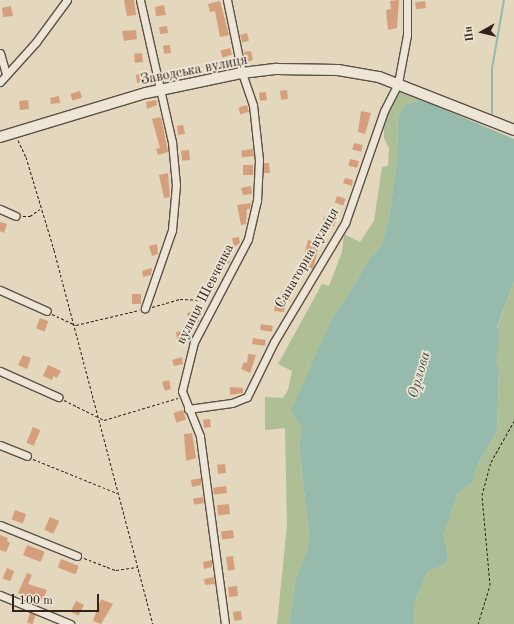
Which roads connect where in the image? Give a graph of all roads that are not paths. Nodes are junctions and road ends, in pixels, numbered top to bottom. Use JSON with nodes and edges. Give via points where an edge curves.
{"nodes":[{"id":1,"x":67,"y":0,"type":"edge"},
{"id":2,"x":140,"y":0,"type":"edge"},
{"id":3,"x":228,"y":0,"type":"edge"},
{"id":4,"x":407,"y":0,"type":"edge"},
{"id":5,"x":0,"y":53,"type":"edge"},
{"id":6,"x":242,"y":73,"type":"junction"},
{"id":7,"x":6,"y":74,"type":"junction"},
{"id":8,"x":0,"y":82,"type":"edge"},
{"id":9,"x":398,"y":83,"type":"junction"},
{"id":10,"x":159,"y":90,"type":"junction"},
{"id":11,"x":514,"y":130,"type":"edge"},
{"id":12,"x":0,"y":137,"type":"edge"},
{"id":13,"x":0,"y":209,"type":"edge"},
{"id":14,"x":16,"y":216,"type":"road end"},
{"id":15,"x":0,"y":290,"type":"edge"},
{"id":16,"x":145,"y":308,"type":"dead end"},
{"id":17,"x":47,"y":312,"type":"road end"},
{"id":18,"x":0,"y":371,"type":"edge"},
{"id":19,"x":60,"y":398,"type":"road end"},
{"id":20,"x":188,"y":409,"type":"junction"},
{"id":21,"x":0,"y":445,"type":"edge"},
{"id":22,"x":27,"y":456,"type":"road end"},
{"id":23,"x":0,"y":525,"type":"edge"},
{"id":24,"x":77,"y":556,"type":"road end"},
{"id":25,"x":0,"y":596,"type":"edge"},
{"id":26,"x":70,"y":624,"type":"edge"},
{"id":27,"x":225,"y":624,"type":"edge"}],
"edges":[{"from":1,"to":7,"type":"street","via":[[36,42]]},
{"from":2,"to":10,"type":"street"},
{"from":3,"to":6,"type":"street","name":"вулиця Шевченка"},
{"from":4,"to":9,"type":"street","name":"Санаторна вулиця","via":[[407,35]]},
{"from":5,"to":7,"type":"street"},
{"from":6,"to":9,"type":"street","name":"Заводська вулиця","via":[[277,69],[338,70],[379,76]]},
{"from":6,"to":10,"type":"street","name":"Заводська вулиця"},
{"from":6,"to":20,"type":"street","name":"вулиця Шевченка","via":[[253,105],[259,160],[253,226],[194,342],[183,383],[183,397]]},
{"from":7,"to":8,"type":"street"},
{"from":9,"to":11,"type":"street","name":"Заводська вулиця"},
{"from":9,"to":20,"type":"street","name":"Санаторна вулиця","via":[[384,111],[345,223],[274,342],[247,397],[232,403]]},
{"from":10,"to":12,"type":"street","name":"Заводська вулиця"},
{"from":10,"to":16,"type":"street","via":[[175,161],[175,209],[172,230]]},
{"from":13,"to":14,"type":"street"},
{"from":15,"to":17,"type":"street"},
{"from":18,"to":19,"type":"street"},
{"from":20,"to":27,"type":"street","name":"вулиця Шевченка","via":[[200,436]]},
{"from":21,"to":22,"type":"street"},
{"from":23,"to":24,"type":"street"},
{"from":25,"to":26,"type":"street"}]}
